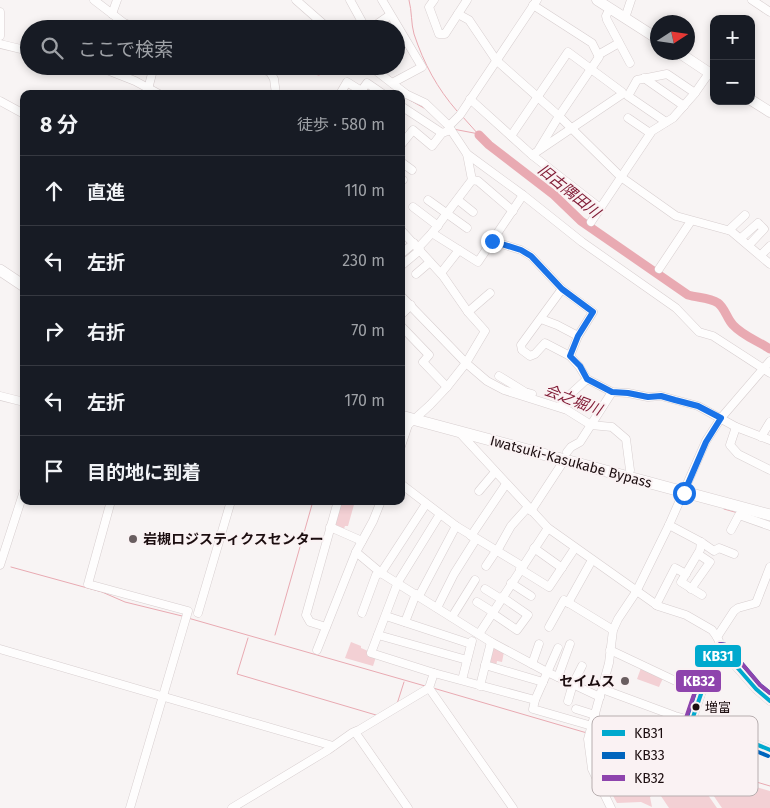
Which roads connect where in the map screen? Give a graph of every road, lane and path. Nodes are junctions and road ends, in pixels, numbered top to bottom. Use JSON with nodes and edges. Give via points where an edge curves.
{"nodes":[{"id":1,"x":94,"y":0,"type":"edge"},
{"id":2,"x":118,"y":0,"type":"edge"},
{"id":3,"x":350,"y":0,"type":"edge"},
{"id":4,"x":382,"y":0,"type":"edge"},
{"id":5,"x":467,"y":0,"type":"edge"},
{"id":6,"x":597,"y":0,"type":"edge"},
{"id":7,"x":631,"y":0,"type":"edge"},
{"id":8,"x":752,"y":0,"type":"edge"},
{"id":9,"x":300,"y":1,"type":"edge"},
{"id":10,"x":430,"y":2,"type":"edge"},
{"id":11,"x":535,"y":2,"type":"edge"},
{"id":12,"x":610,"y":8,"type":"junction"},
{"id":13,"x":0,"y":12,"type":"edge"},
{"id":14,"x":770,"y":12,"type":"edge"},
{"id":15,"x":112,"y":14,"type":"junction"},
{"id":16,"x":458,"y":14,"type":"junction"},
{"id":17,"x":390,"y":16,"type":"junction"},
{"id":18,"x":625,"y":18,"type":"junction"},
{"id":19,"x":120,"y":20,"type":"edge"},
{"id":20,"x":320,"y":20,"type":"edge"},
{"id":21,"x":361,"y":20,"type":"edge"},
{"id":22,"x":384,"y":20,"type":"edge"},
{"id":23,"x":393,"y":20,"type":"edge"},
{"id":24,"x":650,"y":34,"type":"edge"},
{"id":25,"x":0,"y":36,"type":"edge"},
{"id":26,"x":405,"y":40,"type":"edge"},
{"id":27,"x":619,"y":43,"type":"junction"},
{"id":28,"x":0,"y":44,"type":"edge"},
{"id":29,"x":20,"y":49,"type":"edge"},
{"id":30,"x":598,"y":55,"type":"junction"},
{"id":31,"x":496,"y":60,"type":"junction"},
{"id":32,"x":690,"y":60,"type":"edge"},
{"id":33,"x":630,"y":63,"type":"dead end"},
{"id":34,"x":591,"y":68,"type":"junction"},
{"id":35,"x":710,"y":73,"type":"edge"},
{"id":36,"x":120,"y":75,"type":"edge"},
{"id":37,"x":152,"y":75,"type":"edge"},
{"id":38,"x":272,"y":75,"type":"edge"},
{"id":39,"x":382,"y":75,"type":"edge"},
{"id":40,"x":710,"y":76,"type":"edge"},
{"id":41,"x":644,"y":78,"type":"junction"},
{"id":42,"x":392,"y":83,"type":"junction"},
{"id":43,"x":147,"y":90,"type":"edge"},
{"id":44,"x":148,"y":90,"type":"edge"},
{"id":45,"x":275,"y":90,"type":"edge"},
{"id":46,"x":342,"y":90,"type":"edge"},
{"id":47,"x":358,"y":90,"type":"edge"},
{"id":48,"x":364,"y":90,"type":"edge"},
{"id":49,"x":377,"y":90,"type":"edge"},
{"id":50,"x":401,"y":90,"type":"edge"},
{"id":51,"x":405,"y":93,"type":"edge"},
{"id":52,"x":695,"y":93,"type":"junction"},
{"id":53,"x":539,"y":97,"type":"junction"},
{"id":54,"x":470,"y":99,"type":"junction"},
{"id":55,"x":0,"y":101,"type":"edge"},
{"id":56,"x":755,"y":103,"type":"edge"},
{"id":57,"x":684,"y":106,"type":"junction"},
{"id":58,"x":405,"y":109,"type":"edge"},
{"id":59,"x":20,"y":112,"type":"edge"},
{"id":60,"x":770,"y":112,"type":"edge"},
{"id":61,"x":560,"y":116,"type":"junction"},
{"id":62,"x":628,"y":118,"type":"dead end"},
{"id":63,"x":666,"y":122,"type":"junction"},
{"id":64,"x":450,"y":128,"type":"junction"},
{"id":65,"x":572,"y":129,"type":"junction"},
{"id":66,"x":442,"y":133,"type":"junction"},
{"id":67,"x":650,"y":133,"type":"junction"},
{"id":68,"x":511,"y":136,"type":"junction"},
{"id":69,"x":405,"y":139,"type":"edge"},
{"id":70,"x":535,"y":153,"type":"junction"},
{"id":71,"x":467,"y":154,"type":"junction"},
{"id":72,"x":405,"y":165,"type":"edge"},
{"id":73,"x":412,"y":170,"type":"dead end"},
{"id":74,"x":621,"y":177,"type":"junction"},
{"id":75,"x":472,"y":180,"type":"junction"},
{"id":76,"x":523,"y":195,"type":"junction"},
{"id":77,"x":428,"y":200,"type":"dead end"},
{"id":78,"x":458,"y":200,"type":"junction"},
{"id":79,"x":413,"y":207,"type":"dead end"},
{"id":80,"x":600,"y":208,"type":"junction"},
{"id":81,"x":513,"y":210,"type":"junction"},
{"id":82,"x":473,"y":212,"type":"dead end"},
{"id":83,"x":447,"y":214,"type":"junction"},
{"id":84,"x":744,"y":215,"type":"dead end"},
{"id":85,"x":691,"y":221,"type":"junction"},
{"id":86,"x":591,"y":222,"type":"dead end"},
{"id":87,"x":438,"y":226,"type":"junction"},
{"id":88,"x":467,"y":228,"type":"dead end"},
{"id":89,"x":729,"y":230,"type":"junction"},
{"id":90,"x":432,"y":233,"type":"junction"},
{"id":91,"x":405,"y":236,"type":"edge"},
{"id":92,"x":741,"y":238,"type":"junction"},
{"id":93,"x":492,"y":241,"type":"junction"},
{"id":94,"x":749,"y":245,"type":"junction"},
{"id":95,"x":770,"y":246,"type":"edge"},
{"id":96,"x":417,"y":247,"type":"junction"},
{"id":97,"x":459,"y":250,"type":"junction"},
{"id":98,"x":405,"y":252,"type":"edge"},
{"id":99,"x":760,"y":255,"type":"junction"},
{"id":100,"x":405,"y":261,"type":"edge"},
{"id":101,"x":0,"y":262,"type":"edge"},
{"id":102,"x":430,"y":262,"type":"junction"},
{"id":103,"x":770,"y":264,"type":"edge"},
{"id":104,"x":659,"y":269,"type":"dead end"},
{"id":105,"x":0,"y":270,"type":"edge"},
{"id":106,"x":441,"y":273,"type":"junction"},
{"id":107,"x":416,"y":274,"type":"dead end"},
{"id":108,"x":20,"y":275,"type":"edge"},
{"id":109,"x":20,"y":283,"type":"edge"},
{"id":110,"x":562,"y":289,"type":"junction"},
{"id":111,"x":490,"y":293,"type":"dead end"},
{"id":112,"x":405,"y":300,"type":"edge"},
{"id":113,"x":410,"y":305,"type":"junction"},
{"id":114,"x":405,"y":311,"type":"edge"},
{"id":115,"x":468,"y":312,"type":"junction"},
{"id":116,"x":541,"y":319,"type":"junction"},
{"id":117,"x":405,"y":330,"type":"edge"},
{"id":118,"x":578,"y":336,"type":"junction"},
{"id":119,"x":570,"y":356,"type":"junction"},
{"id":120,"x":770,"y":361,"type":"edge"},
{"id":121,"x":466,"y":363,"type":"junction"},
{"id":122,"x":767,"y":371,"type":"edge"},
{"id":123,"x":499,"y":376,"type":"dead end"},
{"id":124,"x":587,"y":379,"type":"junction"},
{"id":125,"x":446,"y":387,"type":"junction"},
{"id":126,"x":520,"y":392,"type":"junction"},
{"id":127,"x":612,"y":392,"type":"junction"},
{"id":128,"x":0,"y":396,"type":"edge"},
{"id":129,"x":20,"y":401,"type":"edge"},
{"id":130,"x":562,"y":405,"type":"junction"},
{"id":131,"x":405,"y":411,"type":"edge"},
{"id":132,"x":405,"y":416,"type":"edge"},
{"id":133,"x":416,"y":417,"type":"junction"},
{"id":134,"x":721,"y":418,"type":"junction"},
{"id":135,"x":770,"y":422,"type":"edge"},
{"id":136,"x":593,"y":423,"type":"junction"},
{"id":137,"x":736,"y":426,"type":"junction"},
{"id":138,"x":458,"y":431,"type":"junction"},
{"id":139,"x":405,"y":434,"type":"edge"},
{"id":140,"x":761,"y":437,"type":"junction"},
{"id":141,"x":770,"y":440,"type":"edge"},
{"id":142,"x":566,"y":456,"type":"junction"},
{"id":143,"x":630,"y":470,"type":"junction"},
{"id":144,"x":770,"y":470,"type":"edge"},
{"id":145,"x":495,"y":472,"type":"junction"},
{"id":146,"x":506,"y":484,"type":"junction"},
{"id":147,"x":405,"y":487,"type":"edge"},
{"id":148,"x":686,"y":490,"type":"junction"},
{"id":149,"x":479,"y":491,"type":"dead end"},
{"id":150,"x":20,"y":503,"type":"edge"},
{"id":151,"x":426,"y":504,"type":"junction"},
{"id":152,"x":110,"y":505,"type":"edge"},
{"id":153,"x":230,"y":505,"type":"edge"},
{"id":154,"x":337,"y":505,"type":"edge"},
{"id":155,"x":379,"y":505,"type":"edge"},
{"id":156,"x":770,"y":508,"type":"edge"},
{"id":157,"x":530,"y":509,"type":"junction"},
{"id":158,"x":440,"y":514,"type":"junction"},
{"id":159,"x":770,"y":515,"type":"edge"},
{"id":160,"x":669,"y":525,"type":"junction"},
{"id":161,"x":456,"y":526,"type":"junction"},
{"id":162,"x":770,"y":526,"type":"edge"},
{"id":163,"x":330,"y":528,"type":"junction"},
{"id":164,"x":548,"y":528,"type":"junction"},
{"id":165,"x":731,"y":530,"type":"dead end"},
{"id":166,"x":473,"y":538,"type":"junction"},
{"id":167,"x":362,"y":541,"type":"junction"},
{"id":168,"x":701,"y":542,"type":"junction"},
{"id":169,"x":534,"y":548,"type":"junction"},
{"id":170,"x":575,"y":548,"type":"junction"},
{"id":171,"x":496,"y":551,"type":"junction"},
{"id":172,"x":356,"y":552,"type":"junction"},
{"id":173,"x":698,"y":554,"type":"junction"},
{"id":174,"x":734,"y":554,"type":"dead end"},
{"id":175,"x":592,"y":560,"type":"junction"},
{"id":176,"x":0,"y":565,"type":"edge"},
{"id":177,"x":486,"y":566,"type":"dead end"},
{"id":178,"x":521,"y":568,"type":"junction"},
{"id":179,"x":562,"y":568,"type":"junction"},
{"id":180,"x":770,"y":568,"type":"edge"},
{"id":181,"x":380,"y":573,"type":"junction"},
{"id":182,"x":686,"y":574,"type":"junction"},
{"id":183,"x":475,"y":580,"type":"dead end"},
{"id":184,"x":398,"y":582,"type":"junction"},
{"id":185,"x":511,"y":583,"type":"junction"},
{"id":186,"x":485,"y":589,"type":"dead end"},
{"id":187,"x":691,"y":589,"type":"junction"},
{"id":188,"x":636,"y":592,"type":"junction"},
{"id":189,"x":418,"y":595,"type":"junction"},
{"id":190,"x":702,"y":595,"type":"dead end"},
{"id":191,"x":532,"y":596,"type":"dead end"},
{"id":192,"x":502,"y":598,"type":"junction"},
{"id":193,"x":477,"y":602,"type":"dead end"},
{"id":194,"x":568,"y":603,"type":"junction"},
{"id":195,"x":656,"y":605,"type":"junction"},
{"id":196,"x":437,"y":608,"type":"junction"},
{"id":197,"x":362,"y":613,"type":"dead end"},
{"id":198,"x":492,"y":613,"type":"junction"},
{"id":199,"x":198,"y":614,"type":"dead end"},
{"id":200,"x":386,"y":616,"type":"junction"},
{"id":201,"x":452,"y":617,"type":"junction"},
{"id":202,"x":405,"y":622,"type":"junction"},
{"id":203,"x":326,"y":627,"type":"junction"},
{"id":204,"x":550,"y":627,"type":"dead end"},
{"id":205,"x":613,"y":630,"type":"junction"},
{"id":206,"x":477,"y":633,"type":"junction"},
{"id":207,"x":378,"y":635,"type":"junction"},
{"id":208,"x":717,"y":637,"type":"junction"},
{"id":209,"x":491,"y":642,"type":"junction"},
{"id":210,"x":471,"y":644,"type":"junction"},
{"id":211,"x":539,"y":644,"type":"dead end"},
{"id":212,"x":570,"y":644,"type":"dead end"},
{"id":213,"x":558,"y":648,"type":"dead end"},
{"id":214,"x":0,"y":649,"type":"edge"},
{"id":215,"x":317,"y":650,"type":"dead end"},
{"id":216,"x":610,"y":650,"type":"junction"},
{"id":217,"x":722,"y":650,"type":"junction"},
{"id":218,"x":467,"y":660,"type":"junction"},
{"id":219,"x":532,"y":664,"type":"junction"},
{"id":220,"x":485,"y":665,"type":"junction"},
{"id":221,"x":582,"y":666,"type":"dead end"},
{"id":222,"x":547,"y":672,"type":"junction"},
{"id":223,"x":434,"y":673,"type":"junction"},
{"id":224,"x":558,"y":677,"type":"junction"},
{"id":225,"x":462,"y":680,"type":"junction"},
{"id":226,"x":543,"y":682,"type":"junction"},
{"id":227,"x":573,"y":684,"type":"junction"},
{"id":228,"x":480,"y":686,"type":"junction"},
{"id":229,"x":429,"y":688,"type":"junction"},
{"id":230,"x":601,"y":693,"type":"junction"},
{"id":231,"x":701,"y":693,"type":"junction"},
{"id":232,"x":162,"y":696,"type":"junction"},
{"id":233,"x":535,"y":700,"type":"junction"},
{"id":234,"x":770,"y":701,"type":"edge"},
{"id":235,"x":568,"y":702,"type":"dead end"},
{"id":236,"x":576,"y":709,"type":"dead end"},
{"id":237,"x":595,"y":714,"type":"joint"},
{"id":238,"x":679,"y":716,"type":"edge"},
{"id":239,"x":693,"y":716,"type":"edge"},
{"id":240,"x":592,"y":726,"type":"joint"},
{"id":241,"x":355,"y":732,"type":"junction"},
{"id":242,"x":758,"y":745,"type":"edge"},
{"id":243,"x":333,"y":746,"type":"junction"},
{"id":244,"x":770,"y":750,"type":"edge"},
{"id":245,"x":592,"y":766,"type":"edge"},
{"id":246,"x":605,"y":796,"type":"edge"},
{"id":247,"x":130,"y":808,"type":"edge"},
{"id":248,"x":232,"y":808,"type":"edge"},
{"id":249,"x":408,"y":808,"type":"edge"},
{"id":250,"x":514,"y":808,"type":"edge"},
{"id":251,"x":611,"y":808,"type":"edge"}],
"edges":[{"from":1,"to":15,"type":"street"},
{"from":2,"to":15,"type":"street"},
{"from":3,"to":21,"type":"street"},
{"from":4,"to":17,"type":"street"},
{"from":5,"to":16,"type":"street"},
{"from":6,"to":12,"type":"main road"},
{"from":7,"to":18,"type":"street"},
{"from":8,"to":14,"type":"street"},
{"from":9,"to":20,"type":"street"},
{"from":10,"to":16,"type":"street","via":[[440,34],[445,34]]},
{"from":11,"to":30,"type":"street","via":[[592,43]]},
{"from":11,"to":31,"type":"street"},
{"from":12,"to":18,"type":"main road"},
{"from":12,"to":27,"type":"street","via":[[606,20]]},
{"from":13,"to":25,"type":"street"},
{"from":15,"to":19,"type":"street"},
{"from":16,"to":31,"type":"street","via":[[468,20]]},
{"from":17,"to":22,"type":"street"},
{"from":17,"to":23,"type":"street"},
{"from":18,"to":24,"type":"main road"},
{"from":26,"to":42,"type":"street","via":[[422,67]]},
{"from":27,"to":30,"type":"street"},
{"from":27,"to":33,"type":"street"},
{"from":28,"to":29,"type":"street"},
{"from":30,"to":34,"type":"street"},
{"from":31,"to":53,"type":"street"},
{"from":31,"to":54,"type":"street"},
{"from":32,"to":35,"type":"main road"},
{"from":34,"to":53,"type":"street","via":[[568,52]]},
{"from":34,"to":61,"type":"street"},
{"from":34,"to":65,"type":"street","via":[[622,92]]},
{"from":36,"to":43,"type":"street"},
{"from":37,"to":44,"type":"street"},
{"from":38,"to":45,"type":"street"},
{"from":39,"to":42,"type":"street"},
{"from":40,"to":52,"type":"street"},
{"from":41,"to":52,"type":"street","via":[[667,74]]},
{"from":41,"to":57,"type":"street"},
{"from":41,"to":63,"type":"street","via":[[637,80],[628,96]]},
{"from":42,"to":50,"type":"street"},
{"from":46,"to":47,"type":"street","via":[[347,82]]},
{"from":48,"to":49,"type":"street","via":[[367,83]]},
{"from":51,"to":64,"type":"street","via":[[425,103]]},
{"from":52,"to":57,"type":"street"},
{"from":53,"to":61,"type":"street"},
{"from":53,"to":68,"type":"street"},
{"from":54,"to":64,"type":"street"},
{"from":54,"to":68,"type":"street"},
{"from":55,"to":59,"type":"street"},
{"from":56,"to":60,"type":"main road"},
{"from":57,"to":63,"type":"street"},
{"from":58,"to":66,"type":"street"},
{"from":61,"to":65,"type":"street"},
{"from":61,"to":70,"type":"street"},
{"from":62,"to":67,"type":"street"},
{"from":63,"to":67,"type":"street"},
{"from":64,"to":66,"type":"street"},
{"from":64,"to":71,"type":"street"},
{"from":65,"to":70,"type":"street"},
{"from":65,"to":74,"type":"street"},
{"from":66,"to":69,"type":"street","via":[[432,146],[413,130]]},
{"from":67,"to":74,"type":"street"},
{"from":68,"to":70,"type":"street"},
{"from":70,"to":80,"type":"street"},
{"from":71,"to":75,"type":"street"},
{"from":71,"to":76,"type":"street"},
{"from":72,"to":73,"type":"street"},
{"from":74,"to":80,"type":"street"},
{"from":74,"to":85,"type":"street","via":[[666,211]]},
{"from":75,"to":78,"type":"street"},
{"from":75,"to":81,"type":"street","via":[[478,181]]},
{"from":76,"to":81,"type":"street"},
{"from":76,"to":122,"type":"street","via":[[582,242],[676,308],[699,332],[713,336]]},
{"from":77,"to":83,"type":"street"},
{"from":78,"to":82,"type":"street"},
{"from":78,"to":83,"type":"street"},
{"from":79,"to":87,"type":"street"},
{"from":80,"to":86,"type":"street"},
{"from":81,"to":93,"type":"street"},
{"from":83,"to":87,"type":"street"},
{"from":83,"to":88,"type":"street"},
{"from":84,"to":89,"type":"street"},
{"from":85,"to":89,"type":"street"},
{"from":85,"to":104,"type":"street"},
{"from":87,"to":90,"type":"street"},
{"from":89,"to":92,"type":"street"},
{"from":90,"to":96,"type":"street"},
{"from":90,"to":97,"type":"street"},
{"from":91,"to":96,"type":"street"},
{"from":92,"to":94,"type":"street"},
{"from":92,"to":94,"type":"street","via":[[758,223],[764,229]]},
{"from":93,"to":97,"type":"street","via":[[478,262]]},
{"from":93,"to":110,"type":"street","via":[[531,256]]},
{"from":94,"to":99,"type":"street"},
{"from":95,"to":99,"type":"street"},
{"from":96,"to":98,"type":"street"},
{"from":96,"to":100,"type":"street"},
{"from":96,"to":102,"type":"street"},
{"from":97,"to":106,"type":"street"},
{"from":99,"to":103,"type":"street"},
{"from":101,"to":108,"type":"highway"},
{"from":102,"to":106,"type":"street"},
{"from":102,"to":107,"type":"street"},
{"from":105,"to":109,"type":"highway"},
{"from":106,"to":115,"type":"street"},
{"from":110,"to":116,"type":"street"},
{"from":110,"to":118,"type":"street","via":[[593,312]]},
{"from":111,"to":115,"type":"street"},
{"from":112,"to":113,"type":"street"},
{"from":113,"to":114,"type":"street"},
{"from":113,"to":121,"type":"street"},
{"from":115,"to":121,"type":"street","via":[[485,331]]},
{"from":116,"to":118,"type":"street"},
{"from":116,"to":119,"type":"street","via":[[521,345],[522,350],[530,356],[545,342]]},
{"from":117,"to":125,"type":"street","via":[[429,355],[423,362]]},
{"from":118,"to":119,"type":"street"},
{"from":119,"to":124,"type":"street"},
{"from":120,"to":122,"type":"street"},
{"from":121,"to":125,"type":"street"},
{"from":121,"to":126,"type":"street","via":[[487,381]]},
{"from":122,"to":134,"type":"street"},
{"from":123,"to":126,"type":"street"},
{"from":124,"to":127,"type":"street"},
{"from":124,"to":130,"type":"street"},
{"from":125,"to":133,"type":"street"},
{"from":126,"to":130,"type":"street"},
{"from":127,"to":134,"type":"street","via":[[661,396],[698,406]]},
{"from":127,"to":136,"type":"street"},
{"from":128,"to":129,"type":"street"},
{"from":130,"to":136,"type":"street"},
{"from":131,"to":133,"type":"highway","name":"Iwatsuki-Kasukabe Bypass"},
{"from":132,"to":133,"type":"highway","name":"Iwatsuki-Kasukabe Bypass"},
{"from":133,"to":138,"type":"highway","name":"Iwatsuki-Kasukabe Bypass"},
{"from":133,"to":139,"type":"street"},
{"from":133,"to":142,"type":"highway","name":"Iwatsuki-Kasukabe Bypass"},
{"from":134,"to":137,"type":"street"},
{"from":134,"to":148,"type":"street","via":[[706,442]]},
{"from":135,"to":140,"type":"street"},
{"from":136,"to":142,"type":"street"},
{"from":136,"to":143,"type":"street","via":[[612,427],[626,439]]},
{"from":137,"to":140,"type":"street"},
{"from":137,"to":144,"type":"street","via":[[730,445],[738,454]]},
{"from":138,"to":142,"type":"highway","name":"Iwatsuki-Kasukabe Bypass"},
{"from":138,"to":145,"type":"street"},
{"from":140,"to":141,"type":"street"},
{"from":142,"to":143,"type":"highway","name":"Iwatsuki-Kasukabe Bypass"},
{"from":142,"to":148,"type":"highway","name":"Iwatsuki-Kasukabe Bypass"},
{"from":142,"to":157,"type":"street"},
{"from":143,"to":148,"type":"highway","name":"Iwatsuki-Kasukabe Bypass"},
{"from":145,"to":146,"type":"street"},
{"from":145,"to":149,"type":"street"},
{"from":146,"to":157,"type":"street"},
{"from":146,"to":166,"type":"street"},
{"from":147,"to":151,"type":"street"},
{"from":148,"to":156,"type":"highway","name":"Iwatsuki-Kasukabe Bypass"},
{"from":148,"to":159,"type":"highway","name":"Iwatsuki-Kasukabe Bypass"},
{"from":148,"to":160,"type":"street"},
{"from":150,"to":176,"type":"street"},
{"from":151,"to":158,"type":"street"},
{"from":151,"to":181,"type":"street"},
{"from":152,"to":232,"type":"street","via":[[88,584],[188,611]]},
{"from":153,"to":199,"type":"street"},
{"from":154,"to":163,"type":"street"},
{"from":155,"to":167,"type":"street"},
{"from":157,"to":164,"type":"street"},
{"from":157,"to":171,"type":"street","via":[[511,526]]},
{"from":158,"to":161,"type":"street"},
{"from":158,"to":184,"type":"street"},
{"from":160,"to":168,"type":"street"},
{"from":160,"to":188,"type":"street"},
{"from":161,"to":166,"type":"street"},
{"from":161,"to":189,"type":"street"},
{"from":162,"to":165,"type":"street","via":[[738,515]]},
{"from":163,"to":167,"type":"street"},
{"from":163,"to":203,"type":"street","via":[[306,615],[310,622]]},
{"from":164,"to":169,"type":"street"},
{"from":164,"to":170,"type":"street"},
{"from":166,"to":171,"type":"street"},
{"from":166,"to":196,"type":"street"},
{"from":167,"to":172,"type":"street"},
{"from":168,"to":173,"type":"street"},
{"from":168,"to":174,"type":"street","via":[[714,551],[719,548]]},
{"from":169,"to":178,"type":"street"},
{"from":169,"to":179,"type":"street"},
{"from":170,"to":175,"type":"street"},
{"from":170,"to":179,"type":"street"},
{"from":171,"to":177,"type":"street"},
{"from":171,"to":178,"type":"street"},
{"from":172,"to":181,"type":"street"},
{"from":172,"to":203,"type":"street"},
{"from":173,"to":182,"type":"street"},
{"from":173,"to":187,"type":"street","via":[[710,562]]},
{"from":175,"to":188,"type":"street"},
{"from":175,"to":194,"type":"street"},
{"from":178,"to":179,"type":"street","via":[[549,587]]},
{"from":178,"to":185,"type":"street"},
{"from":180,"to":208,"type":"street","via":[[756,603],[734,611]]},
{"from":181,"to":184,"type":"street"},
{"from":181,"to":197,"type":"street","via":[[376,575]]},
{"from":182,"to":187,"type":"street","via":[[681,582]]},
{"from":182,"to":195,"type":"street","via":[[675,568]]},
{"from":183,"to":201,"type":"street"},
{"from":184,"to":189,"type":"street"},
{"from":184,"to":200,"type":"street"},
{"from":185,"to":191,"type":"street"},
{"from":185,"to":192,"type":"street"},
{"from":186,"to":192,"type":"street"},
{"from":187,"to":190,"type":"street"},
{"from":188,"to":195,"type":"street"},
{"from":188,"to":205,"type":"street"},
{"from":189,"to":196,"type":"street"},
{"from":189,"to":202,"type":"street"},
{"from":192,"to":198,"type":"street"},
{"from":192,"to":198,"type":"street","via":[[528,615],[517,630]]},
{"from":193,"to":198,"type":"street"},
{"from":194,"to":204,"type":"street","via":[[564,600]]},
{"from":194,"to":205,"type":"street"},
{"from":195,"to":208,"type":"street","via":[[686,615],[712,630]]},
{"from":196,"to":201,"type":"street"},
{"from":198,"to":206,"type":"street"},
{"from":200,"to":202,"type":"street"},
{"from":200,"to":207,"type":"street"},
{"from":201,"to":206,"type":"street"},
{"from":202,"to":210,"type":"street"},
{"from":203,"to":215,"type":"street"},
{"from":205,"to":216,"type":"street"},
{"from":206,"to":209,"type":"street"},
{"from":206,"to":210,"type":"street"},
{"from":207,"to":218,"type":"street"},
{"from":207,"to":223,"type":"street","via":[[371,653]]},
{"from":208,"to":217,"type":"street"},
{"from":209,"to":219,"type":"street"},
{"from":209,"to":220,"type":"street"},
{"from":210,"to":218,"type":"street"},
{"from":211,"to":219,"type":"street"},
{"from":212,"to":224,"type":"street"},
{"from":213,"to":222,"type":"street"},
{"from":214,"to":232,"type":"street"},
{"from":216,"to":230,"type":"street"},
{"from":216,"to":231,"type":"street"},
{"from":217,"to":231,"type":"street","via":[[710,668]]},
{"from":217,"to":234,"type":"street"},
{"from":218,"to":225,"type":"street"},
{"from":219,"to":222,"type":"street"},
{"from":220,"to":226,"type":"street"},
{"from":220,"to":228,"type":"street"},
{"from":221,"to":227,"type":"street"},
{"from":222,"to":224,"type":"street"},
{"from":222,"to":226,"type":"street"},
{"from":223,"to":225,"type":"street"},
{"from":223,"to":229,"type":"street"},
{"from":224,"to":227,"type":"street"},
{"from":225,"to":228,"type":"street"},
{"from":226,"to":233,"type":"street"},
{"from":227,"to":230,"type":"street"},
{"from":227,"to":235,"type":"street"},
{"from":228,"to":233,"type":"street"},
{"from":229,"to":241,"type":"street"},
{"from":229,"to":250,"type":"street"},
{"from":230,"to":237,"type":"street"},
{"from":230,"to":238,"type":"street"},
{"from":231,"to":239,"type":"street"},
{"from":232,"to":243,"type":"street"},
{"from":232,"to":247,"type":"street"},
{"from":233,"to":240,"type":"street","via":[[533,709]]},
{"from":236,"to":237,"type":"street"},
{"from":240,"to":245,"type":"street","via":[[588,739]]},
{"from":241,"to":243,"type":"street"},
{"from":241,"to":249,"type":"street"},
{"from":242,"to":244,"type":"street"},
{"from":243,"to":248,"type":"street"},
{"from":246,"to":251,"type":"street"}]}
